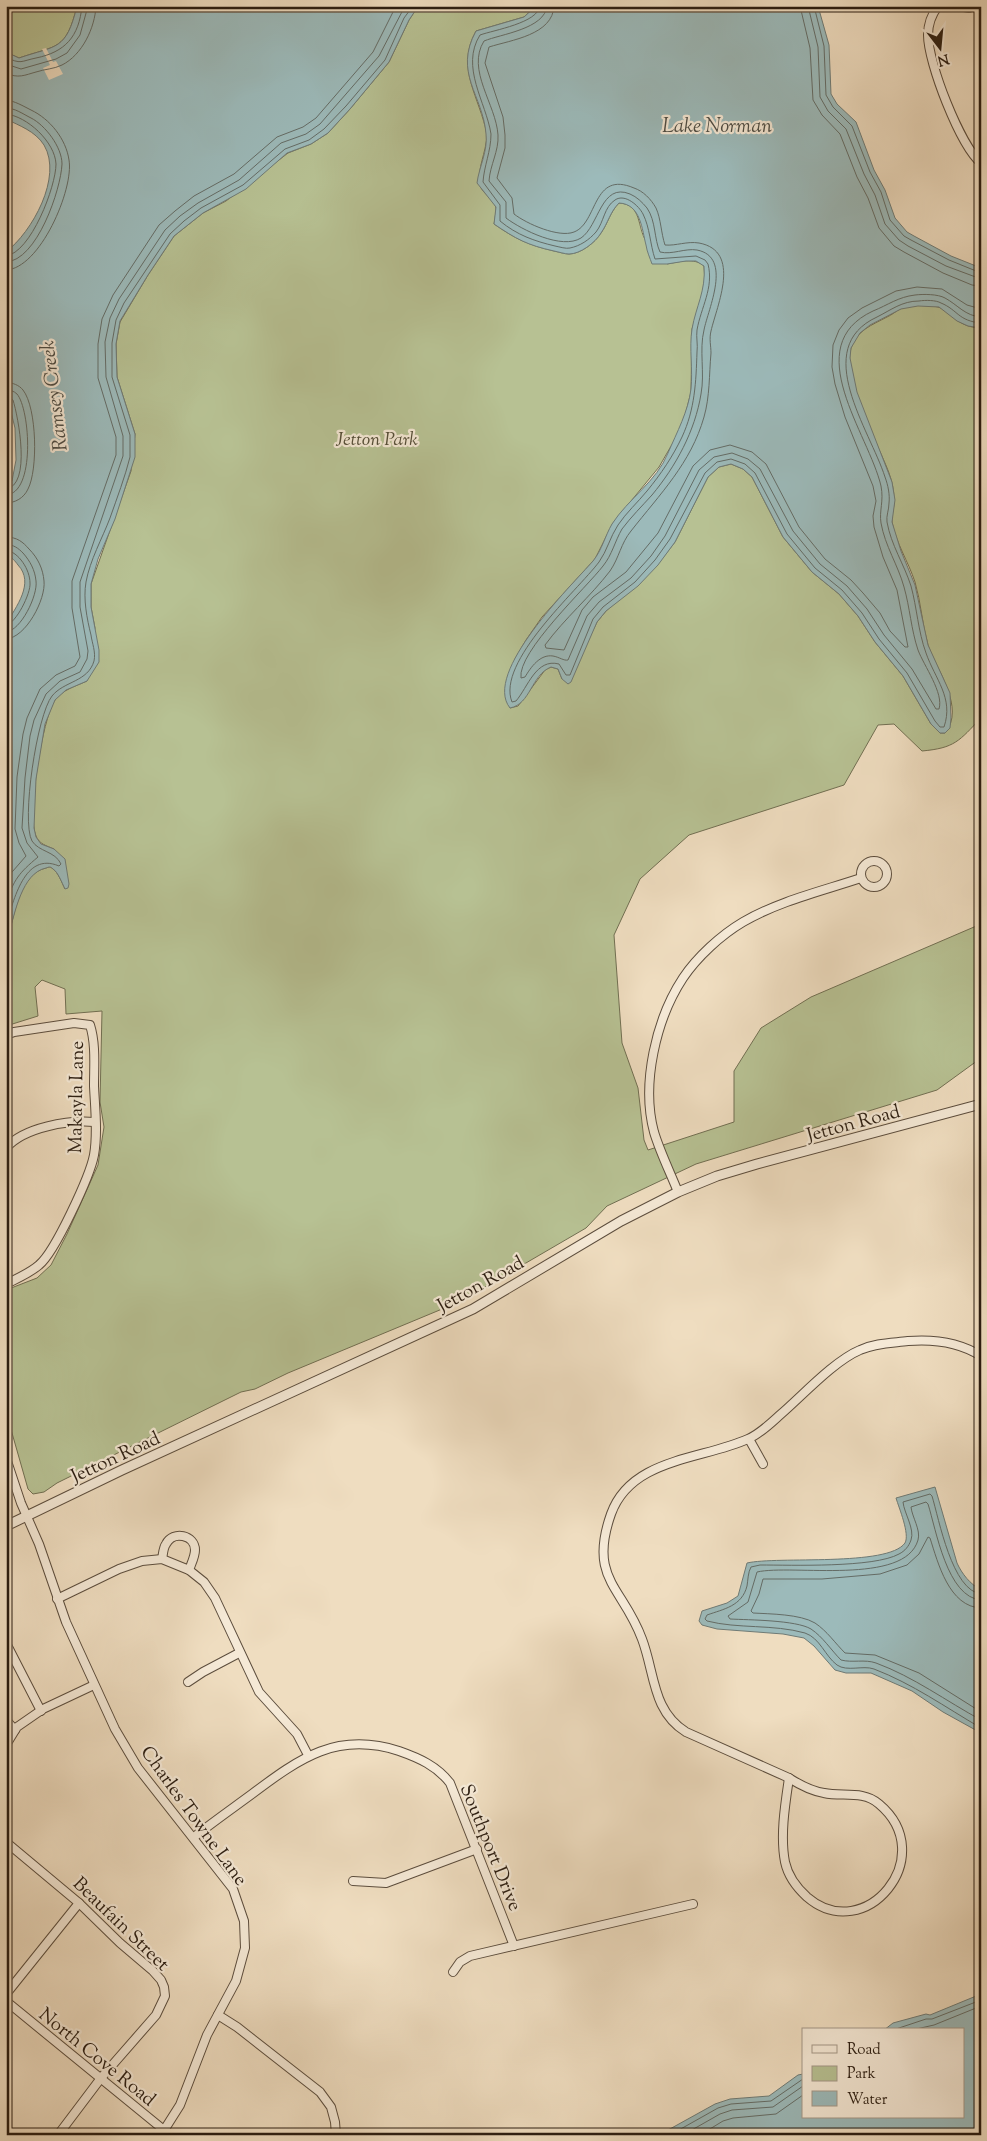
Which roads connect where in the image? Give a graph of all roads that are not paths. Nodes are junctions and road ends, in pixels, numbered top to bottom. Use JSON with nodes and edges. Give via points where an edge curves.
{"nodes":[{"id":1,"x":938,"y":6,"type":"edge"},
{"id":2,"x":959,"y":6,"type":"edge"},
{"id":3,"x":973,"y":6,"type":"edge"},
{"id":4,"x":981,"y":163,"type":"edge"},
{"id":5,"x":861,"y":878,"type":"dead end"},
{"id":6,"x":6,"y":1035,"type":"edge"},
{"id":7,"x":981,"y":1104,"type":"edge"},
{"id":8,"x":94,"y":1122,"type":"junction"},
{"id":9,"x":6,"y":1148,"type":"edge"},
{"id":10,"x":678,"y":1192,"type":"junction"},
{"id":11,"x":6,"y":1284,"type":"edge"},
{"id":12,"x":981,"y":1356,"type":"edge"},
{"id":13,"x":749,"y":1439,"type":"junction"},
{"id":14,"x":6,"y":1458,"type":"edge"},
{"id":15,"x":763,"y":1464,"type":"dead end"},
{"id":16,"x":27,"y":1515,"type":"junction"},
{"id":17,"x":6,"y":1526,"type":"edge"},
{"id":18,"x":162,"y":1560,"type":"junction"},
{"id":19,"x":189,"y":1570,"type":"junction"},
{"id":20,"x":58,"y":1599,"type":"junction"},
{"id":21,"x":6,"y":1643,"type":"edge"},
{"id":22,"x":239,"y":1653,"type":"junction"},
{"id":23,"x":188,"y":1682,"type":"dead end"},
{"id":24,"x":94,"y":1685,"type":"junction"},
{"id":25,"x":41,"y":1711,"type":"junction"},
{"id":26,"x":6,"y":1720,"type":"edge"},
{"id":27,"x":15,"y":1730,"type":"junction"},
{"id":28,"x":6,"y":1745,"type":"edge"},
{"id":29,"x":308,"y":1756,"type":"junction"},
{"id":30,"x":789,"y":1778,"type":"junction"},
{"id":31,"x":194,"y":1837,"type":"junction"},
{"id":32,"x":6,"y":1842,"type":"edge"},
{"id":33,"x":476,"y":1849,"type":"junction"},
{"id":34,"x":353,"y":1881,"type":"dead end"},
{"id":35,"x":79,"y":1902,"type":"junction"},
{"id":36,"x":693,"y":1904,"type":"dead end"},
{"id":37,"x":514,"y":1946,"type":"junction"},
{"id":38,"x":453,"y":1972,"type":"dead end"},
{"id":39,"x":6,"y":1994,"type":"edge"},
{"id":40,"x":6,"y":2001,"type":"edge"},
{"id":41,"x":218,"y":2015,"type":"junction"},
{"id":42,"x":101,"y":2078,"type":"junction"},
{"id":43,"x":165,"y":2133,"type":"edge"},
{"id":44,"x":58,"y":2135,"type":"edge"},
{"id":45,"x":336,"y":2135,"type":"edge"}],
"edges":[{"from":1,"to":4,"type":"street","via":[[928,28],[928,46],[958,129],[969,150]]},
{"from":2,"to":3,"type":"street"},
{"from":5,"to":10,"type":"street","via":[[742,922],[703,955],[682,979],[662,1021],[650,1080],[654,1131]]},
{"from":6,"to":8,"type":"street","name":"Makayla Lane","via":[[74,1023],[90,1025],[94,1059]]},
{"from":7,"to":10,"type":"street","name":"Jetton Road","via":[[756,1164]]},
{"from":8,"to":9,"type":"street","via":[[76,1120],[55,1124],[34,1131]]},
{"from":8,"to":11,"type":"street","name":"Makayla Lane","via":[[94,1155],[53,1248],[40,1264]]},
{"from":10,"to":16,"type":"street","name":"Jetton Road","via":[[622,1220],[473,1309]]},
{"from":12,"to":13,"type":"street","via":[[960,1346],[933,1341],[883,1344],[859,1350]]},
{"from":13,"to":15,"type":"street"},
{"from":13,"to":30,"type":"street","via":[[658,1468],[630,1485],[611,1513],[604,1566],[639,1631],[659,1702],[671,1721],[701,1739]]},
{"from":14,"to":16,"type":"street","name":"Charles Towne Lane"},
{"from":16,"to":17,"type":"street","name":"Jetton Road"},
{"from":16,"to":20,"type":"street","name":"Charles Towne Lane"},
{"from":18,"to":19,"type":"street"},
{"from":18,"to":19,"type":"street","via":[[165,1544],[170,1538],[187,1537],[192,1540],[195,1552]]},
{"from":18,"to":20,"type":"street","via":[[134,1563]]},
{"from":19,"to":22,"type":"street","via":[[204,1582],[215,1598]]},
{"from":20,"to":24,"type":"street","name":"Charles Towne Lane"},
{"from":21,"to":25,"type":"street"},
{"from":22,"to":23,"type":"street"},
{"from":22,"to":29,"type":"street","via":[[259,1692],[297,1734]]},
{"from":24,"to":25,"type":"street"},
{"from":24,"to":31,"type":"street","name":"Charles Towne Lane","via":[[138,1768]]},
{"from":25,"to":27,"type":"street"},
{"from":26,"to":27,"type":"street"},
{"from":27,"to":28,"type":"street"},
{"from":29,"to":31,"type":"street","name":"Southport Drive"},
{"from":29,"to":33,"type":"street","name":"Southport Drive","via":[[339,1745],[366,1744],[391,1748],[425,1762],[450,1783]]},
{"from":30,"to":30,"type":"street","via":[[783,1845],[785,1861],[794,1883],[810,1900],[832,1910],[857,1909],[883,1895],[898,1874],[902,1857],[899,1834],[887,1812],[866,1797],[821,1793]]},
{"from":31,"to":41,"type":"street","name":"Charles Towne Lane","via":[[233,1889],[244,1921],[245,1948],[241,1966]]},
{"from":32,"to":35,"type":"street","name":"Beaufain Street"},
{"from":33,"to":34,"type":"street","via":[[386,1883]]},
{"from":33,"to":37,"type":"street","name":"Southport Drive"},
{"from":35,"to":39,"type":"street"},
{"from":35,"to":42,"type":"street","name":"Beaufain Street","via":[[153,1971],[164,1987],[165,1996],[156,2015]]},
{"from":36,"to":37,"type":"street"},
{"from":37,"to":38,"type":"street","via":[[470,1956]]},
{"from":40,"to":42,"type":"street","name":"North Cove Road"},
{"from":41,"to":43,"type":"street","name":"Charles Towne Lane"},
{"from":41,"to":45,"type":"street","via":[[320,2092],[331,2107]]},
{"from":42,"to":43,"type":"street","name":"North Cove Road"},
{"from":42,"to":44,"type":"street","name":"Beaufain Street"}]}
